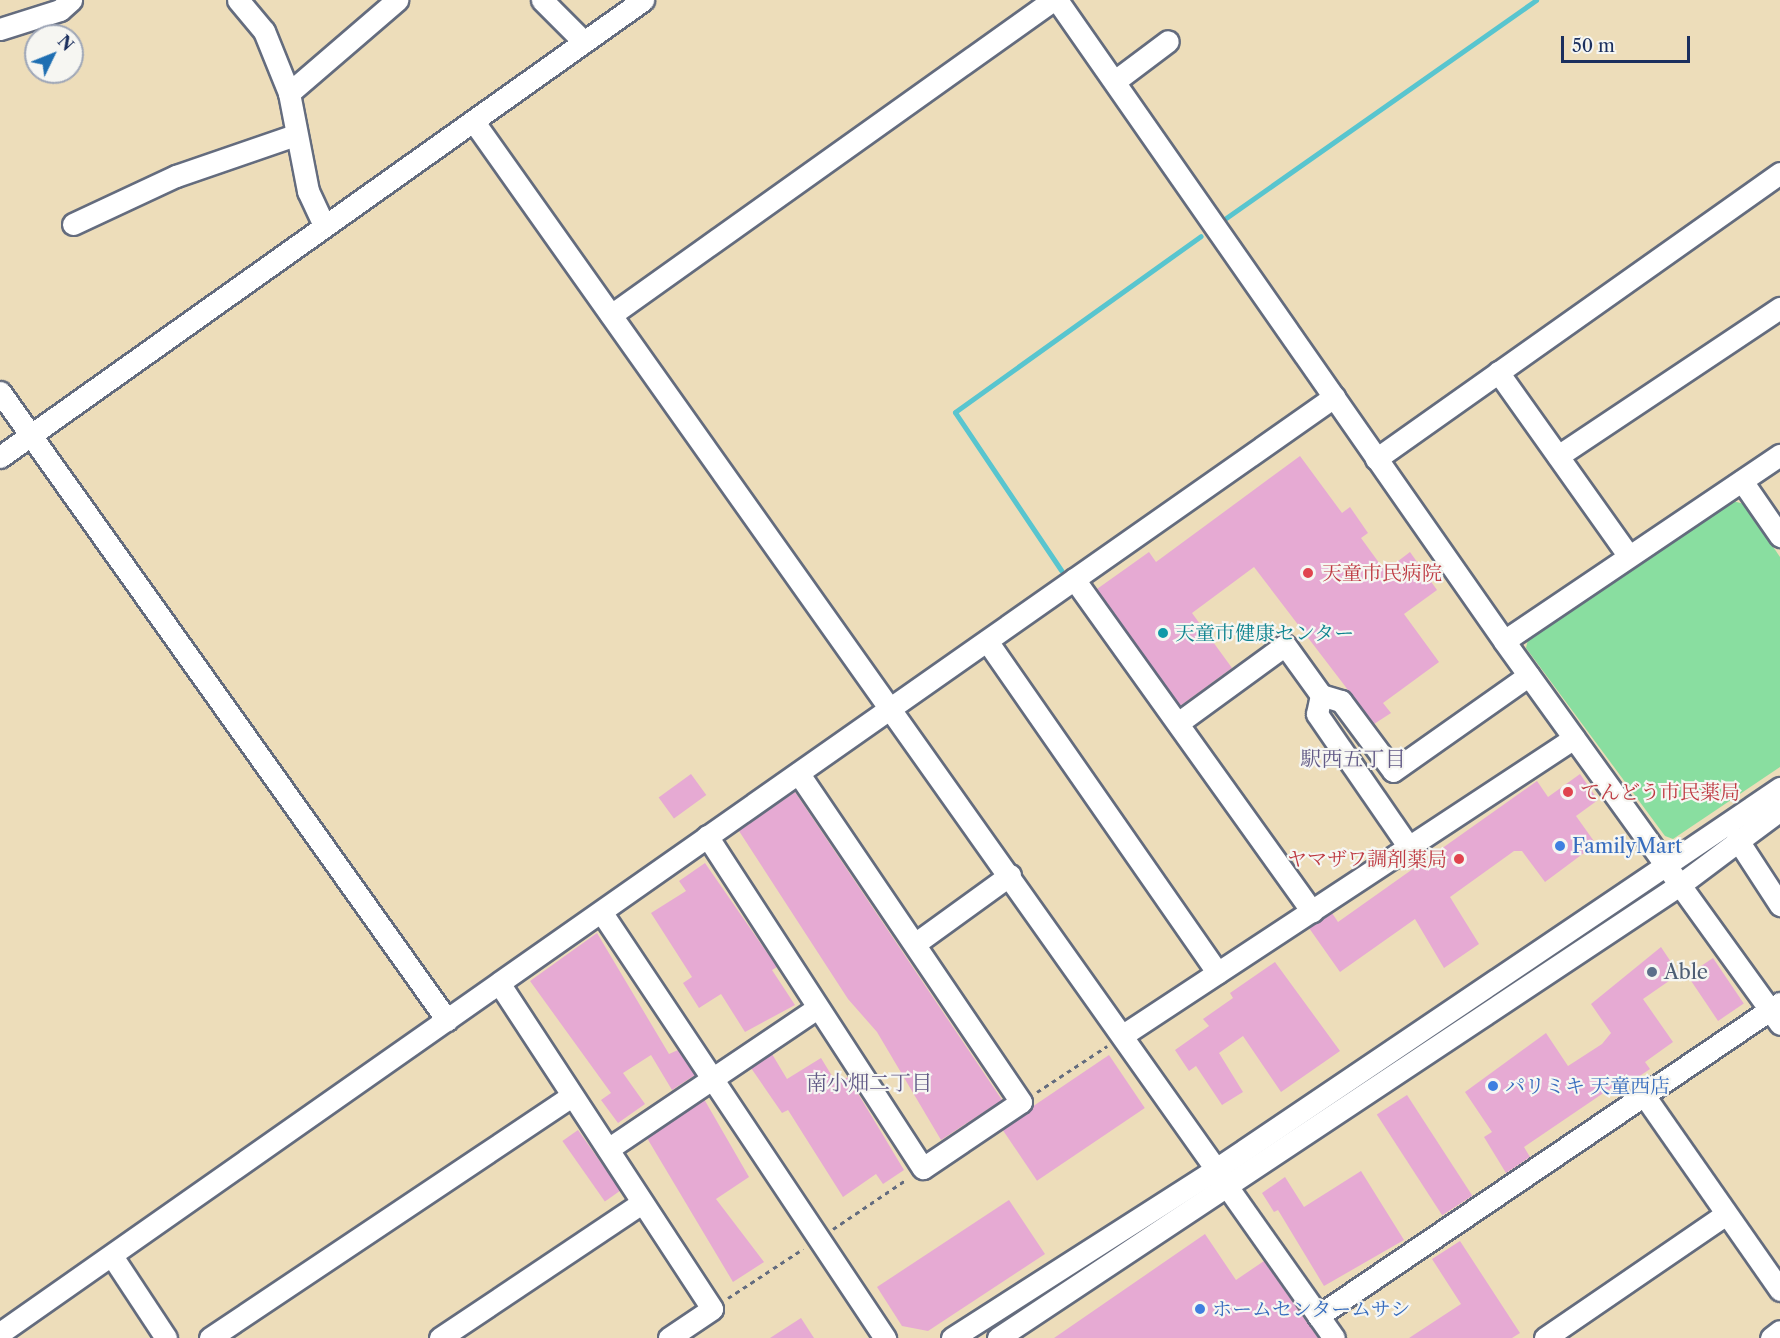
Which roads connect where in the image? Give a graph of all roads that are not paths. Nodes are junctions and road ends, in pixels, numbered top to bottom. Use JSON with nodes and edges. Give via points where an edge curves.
{"nodes":[{"id":1,"x":71,"y":0,"type":"edge"},
{"id":2,"x":238,"y":0,"type":"edge"},
{"id":3,"x":397,"y":0,"type":"edge"},
{"id":4,"x":542,"y":0,"type":"edge"},
{"id":5,"x":643,"y":0,"type":"edge"},
{"id":6,"x":1055,"y":0,"type":"edge"},
{"id":7,"x":0,"y":29,"type":"edge"},
{"id":8,"x":1167,"y":41,"type":"dead end"},
{"id":9,"x":584,"y":42,"type":"junction"},
{"id":10,"x":1115,"y":81,"type":"junction"},
{"id":11,"x":289,"y":93,"type":"junction"},
{"id":12,"x":474,"y":122,"type":"junction"},
{"id":13,"x":295,"y":135,"type":"junction"},
{"id":14,"x":1780,"y":173,"type":"edge"},
{"id":15,"x":73,"y":224,"type":"dead end"},
{"id":16,"x":324,"y":226,"type":"junction"},
{"id":17,"x":1780,"y":308,"type":"edge"},
{"id":18,"x":611,"y":315,"type":"junction"},
{"id":19,"x":1498,"y":372,"type":"junction"},
{"id":20,"x":0,"y":392,"type":"edge"},
{"id":21,"x":1334,"y":397,"type":"junction"},
{"id":22,"x":31,"y":435,"type":"junction"},
{"id":23,"x":1780,"y":455,"type":"edge"},
{"id":24,"x":1558,"y":456,"type":"junction"},
{"id":25,"x":0,"y":457,"type":"edge"},
{"id":26,"x":1376,"y":459,"type":"junction"},
{"id":27,"x":1742,"y":481,"type":"junction"},
{"id":28,"x":1780,"y":536,"type":"edge"},
{"id":29,"x":1628,"y":555,"type":"junction"},
{"id":30,"x":1074,"y":579,"type":"junction"},
{"id":31,"x":1504,"y":640,"type":"junction"},
{"id":32,"x":987,"y":641,"type":"junction"},
{"id":33,"x":1529,"y":675,"type":"junction"},
{"id":34,"x":1321,"y":695,"type":"junction"},
{"id":35,"x":892,"y":707,"type":"junction"},
{"id":36,"x":1178,"y":723,"type":"junction"},
{"id":37,"x":1574,"y":738,"type":"junction"},
{"id":38,"x":798,"y":773,"type":"junction"},
{"id":39,"x":1780,"y":788,"type":"edge"},
{"id":40,"x":1780,"y":810,"type":"edge"},
{"id":41,"x":707,"y":836,"type":"junction"},
{"id":42,"x":1737,"y":839,"type":"junction"},
{"id":43,"x":1410,"y":849,"type":"junction"},
{"id":44,"x":1666,"y":863,"type":"junction"},
{"id":45,"x":1010,"y":875,"type":"junction"},
{"id":46,"x":1681,"y":884,"type":"junction"},
{"id":47,"x":1780,"y":904,"type":"edge"},
{"id":48,"x":1312,"y":912,"type":"junction"},
{"id":49,"x":602,"y":913,"type":"junction"},
{"id":50,"x":916,"y":943,"type":"junction"},
{"id":51,"x":1218,"y":973,"type":"junction"},
{"id":52,"x":499,"y":983,"type":"junction"},
{"id":53,"x":817,"y":1008,"type":"junction"},
{"id":54,"x":1777,"y":1012,"type":"edge"},
{"id":55,"x":447,"y":1020,"type":"junction"},
{"id":56,"x":1123,"y":1035,"type":"junction"},
{"id":57,"x":711,"y":1079,"type":"junction"},
{"id":58,"x":572,"y":1096,"type":"junction"},
{"id":59,"x":1646,"y":1098,"type":"junction"},
{"id":60,"x":608,"y":1149,"type":"junction"},
{"id":61,"x":1221,"y":1177,"type":"junction"},
{"id":62,"x":642,"y":1203,"type":"junction"},
{"id":63,"x":1726,"y":1214,"type":"junction"},
{"id":64,"x":112,"y":1256,"type":"junction"},
{"id":65,"x":1780,"y":1290,"type":"edge"},
{"id":66,"x":1318,"y":1316,"type":"junction"},
{"id":67,"x":1780,"y":1331,"type":"edge"},
{"id":68,"x":2,"y":1333,"type":"edge"},
{"id":69,"x":166,"y":1338,"type":"edge"},
{"id":70,"x":210,"y":1338,"type":"edge"},
{"id":71,"x":440,"y":1338,"type":"edge"},
{"id":72,"x":669,"y":1338,"type":"edge"},
{"id":73,"x":885,"y":1338,"type":"edge"},
{"id":74,"x":952,"y":1338,"type":"edge"},
{"id":75,"x":998,"y":1338,"type":"edge"},
{"id":76,"x":1334,"y":1338,"type":"edge"},
{"id":77,"x":1545,"y":1338,"type":"edge"},
{"id":78,"x":1771,"y":1338,"type":"edge"}],
"edges":[{"from":1,"to":7,"type":"street","via":[[60,10]]},
{"from":2,"to":11,"type":"street","via":[[264,31]]},
{"from":3,"to":11,"type":"street"},
{"from":4,"to":9,"type":"street"},
{"from":5,"to":9,"type":"street"},
{"from":6,"to":10,"type":"street"},
{"from":6,"to":18,"type":"street"},
{"from":8,"to":10,"type":"street"},
{"from":9,"to":12,"type":"street"},
{"from":10,"to":21,"type":"street"},
{"from":11,"to":13,"type":"street"},
{"from":12,"to":16,"type":"street"},
{"from":12,"to":18,"type":"street"},
{"from":13,"to":15,"type":"street","via":[[176,176]]},
{"from":13,"to":16,"type":"street"},
{"from":14,"to":19,"type":"street"},
{"from":16,"to":22,"type":"street"},
{"from":17,"to":24,"type":"street"},
{"from":18,"to":35,"type":"street"},
{"from":19,"to":24,"type":"street"},
{"from":19,"to":26,"type":"street"},
{"from":20,"to":22,"type":"street"},
{"from":21,"to":26,"type":"street"},
{"from":21,"to":30,"type":"street"},
{"from":22,"to":25,"type":"street"},
{"from":22,"to":55,"type":"street"},
{"from":23,"to":27,"type":"street"},
{"from":24,"to":29,"type":"street"},
{"from":26,"to":31,"type":"street"},
{"from":27,"to":28,"type":"street"},
{"from":27,"to":29,"type":"street"},
{"from":29,"to":31,"type":"street"},
{"from":30,"to":32,"type":"street"},
{"from":30,"to":36,"type":"street"},
{"from":31,"to":33,"type":"street"},
{"from":32,"to":35,"type":"street"},
{"from":32,"to":51,"type":"street"},
{"from":33,"to":34,"type":"street","via":[[1393,771],[1341,701]]},
{"from":33,"to":37,"type":"street"},
{"from":34,"to":36,"type":"street","via":[[1285,645]]},
{"from":34,"to":43,"type":"street","via":[[1317,714]]},
{"from":35,"to":38,"type":"street"},
{"from":35,"to":45,"type":"street"},
{"from":36,"to":48,"type":"street"},
{"from":37,"to":43,"type":"street"},
{"from":37,"to":44,"type":"street"},
{"from":38,"to":41,"type":"street"},
{"from":38,"to":50,"type":"street"},
{"from":39,"to":44,"type":"street"},
{"from":40,"to":42,"type":"street"},
{"from":41,"to":49,"type":"street"},
{"from":41,"to":53,"type":"street"},
{"from":42,"to":46,"type":"street"},
{"from":42,"to":47,"type":"street"},
{"from":43,"to":48,"type":"street"},
{"from":44,"to":46,"type":"street"},
{"from":44,"to":61,"type":"street"},
{"from":45,"to":50,"type":"street"},
{"from":45,"to":56,"type":"street"},
{"from":46,"to":54,"type":"street"},
{"from":46,"to":61,"type":"street"},
{"from":48,"to":51,"type":"street"},
{"from":49,"to":52,"type":"street"},
{"from":49,"to":57,"type":"street"},
{"from":50,"to":53,"type":"street","via":[[1021,1102],[923,1168]]},
{"from":51,"to":56,"type":"street"},
{"from":52,"to":55,"type":"street"},
{"from":52,"to":58,"type":"street"},
{"from":53,"to":57,"type":"street"},
{"from":54,"to":59,"type":"street"},
{"from":55,"to":64,"type":"street"},
{"from":56,"to":61,"type":"street"},
{"from":57,"to":60,"type":"street"},
{"from":57,"to":73,"type":"street"},
{"from":58,"to":60,"type":"street"},
{"from":58,"to":70,"type":"street"},
{"from":59,"to":63,"type":"street"},
{"from":59,"to":66,"type":"street"},
{"from":60,"to":62,"type":"street"},
{"from":61,"to":66,"type":"street"},
{"from":61,"to":74,"type":"street"},
{"from":61,"to":75,"type":"street"},
{"from":62,"to":71,"type":"street"},
{"from":62,"to":72,"type":"street","via":[[712,1309]]},
{"from":63,"to":65,"type":"street"},
{"from":63,"to":77,"type":"street"},
{"from":64,"to":68,"type":"street"},
{"from":64,"to":69,"type":"street"},
{"from":66,"to":76,"type":"street"},
{"from":67,"to":78,"type":"street"}]}
